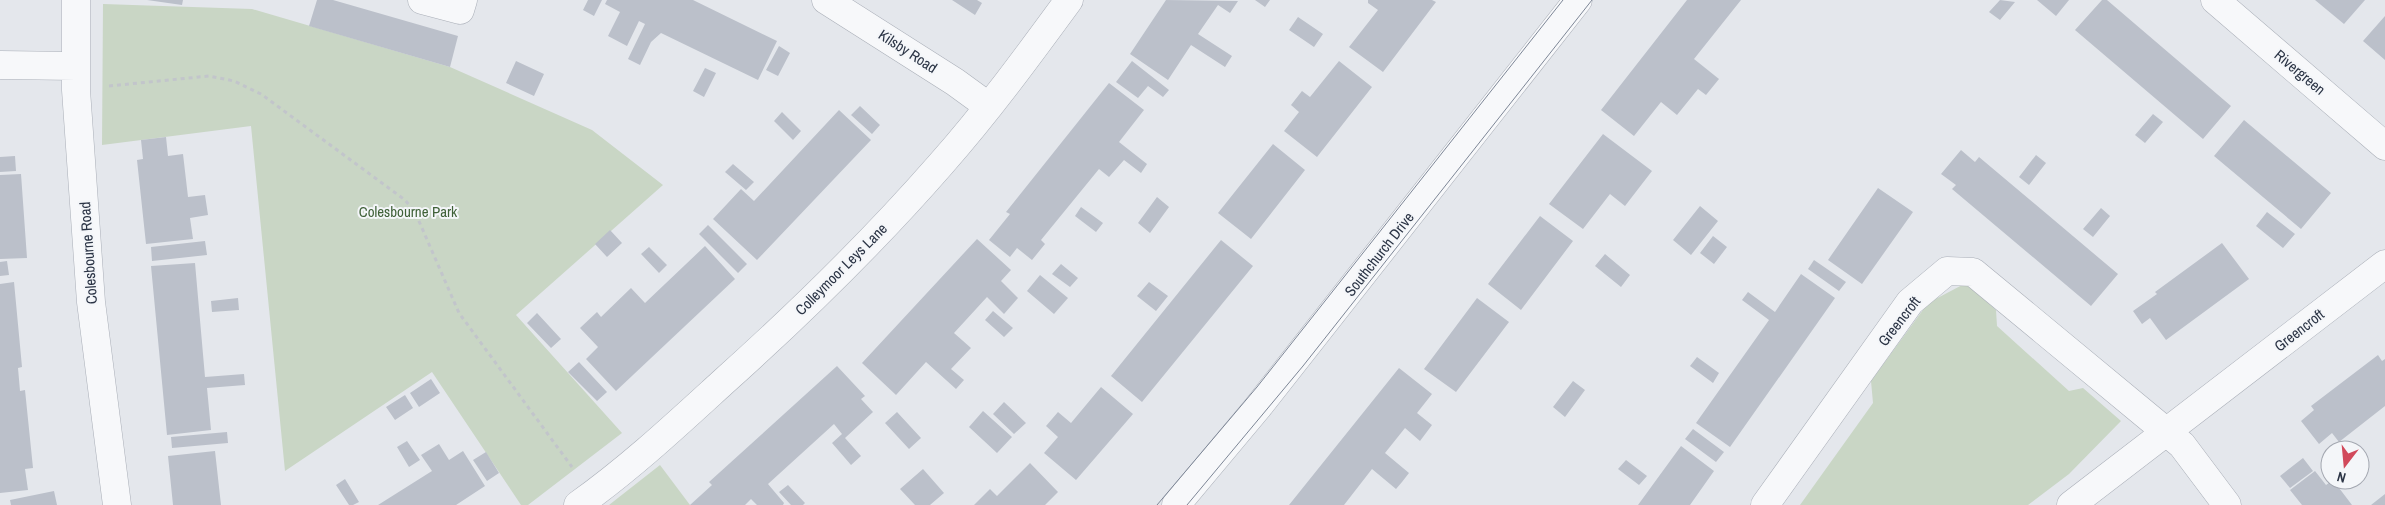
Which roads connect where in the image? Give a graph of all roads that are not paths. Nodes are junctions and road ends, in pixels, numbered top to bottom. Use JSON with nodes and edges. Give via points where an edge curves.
{"nodes":[{"id":1,"x":76,"y":0,"type":"edge"},
{"id":2,"x":422,"y":0,"type":"edge"},
{"id":3,"x":463,"y":0,"type":"edge"},
{"id":4,"x":826,"y":0,"type":"edge"},
{"id":5,"x":1069,"y":0,"type":"edge"},
{"id":6,"x":1578,"y":0,"type":"edge"},
{"id":7,"x":2215,"y":0,"type":"edge"},
{"id":8,"x":0,"y":65,"type":"edge"},
{"id":9,"x":76,"y":78,"type":"junction"},
{"id":10,"x":988,"y":106,"type":"junction"},
{"id":11,"x":2385,"y":146,"type":"edge"},
{"id":12,"x":2385,"y":264,"type":"edge"},
{"id":13,"x":2166,"y":432,"type":"junction"},
{"id":14,"x":117,"y":505,"type":"edge"},
{"id":15,"x":578,"y":505,"type":"edge"},
{"id":16,"x":1176,"y":505,"type":"edge"},
{"id":17,"x":1766,"y":505,"type":"edge"},
{"id":18,"x":2071,"y":505,"type":"edge"},
{"id":19,"x":2227,"y":505,"type":"edge"}],
"edges":[{"from":1,"to":9,"type":"street","name":"Colesbourne Road"},
{"from":2,"to":3,"type":"street","via":[[460,10]]},
{"from":4,"to":10,"type":"street","name":"Kilsby Road"},
{"from":5,"to":10,"type":"street","name":"Colleymoor Leys Lane"},
{"from":6,"to":16,"type":"street","name":"Southchurch Drive","via":[[1300,355]]},
{"from":7,"to":11,"type":"street","name":"Rivergreen"},
{"from":8,"to":9,"type":"street"},
{"from":9,"to":14,"type":"street","name":"Colesbourne Road","via":[[91,302]]},
{"from":10,"to":15,"type":"street","name":"Colleymoor Leys Lane","via":[[936,169],[837,275],[646,452]]},
{"from":12,"to":13,"type":"street","name":"Greencroft"},
{"from":13,"to":17,"type":"street","name":"Greencroft","via":[[1973,272],[1947,271],[1910,302]]},
{"from":13,"to":18,"type":"street","name":"Greencroft"},
{"from":13,"to":19,"type":"street","via":[[2182,445]]}]}
